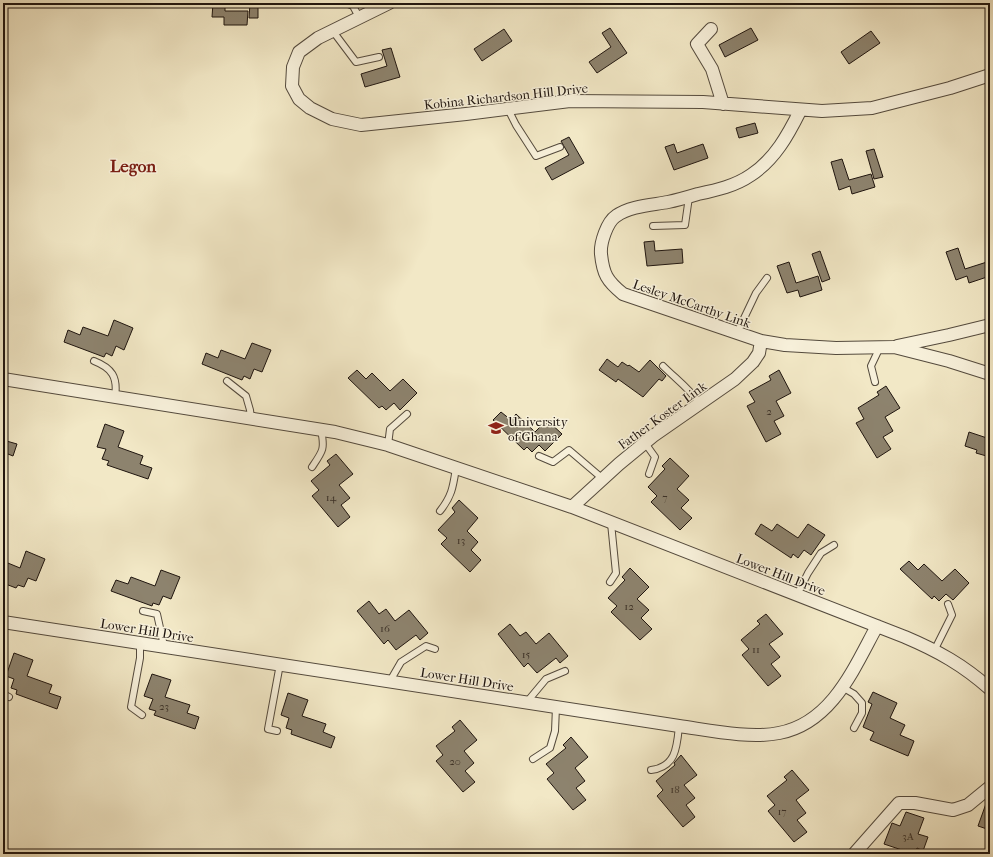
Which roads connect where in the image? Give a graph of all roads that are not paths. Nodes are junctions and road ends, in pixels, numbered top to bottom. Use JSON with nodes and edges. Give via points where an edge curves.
{"nodes":[{"id":1,"x":346,"y":3,"type":"edge"},
{"id":2,"x":388,"y":3,"type":"edge"},
{"id":3,"x":359,"y":17,"type":"junction"},
{"id":4,"x":711,"y":29,"type":"dead end"},
{"id":5,"x":332,"y":30,"type":"junction"},
{"id":6,"x":379,"y":57,"type":"dead end"},
{"id":7,"x":990,"y":75,"type":"edge"},
{"id":8,"x":723,"y":104,"type":"junction"},
{"id":9,"x":508,"y":109,"type":"junction"},
{"id":10,"x":800,"y":110,"type":"junction"},
{"id":11,"x":560,"y":147,"type":"dead end"},
{"id":12,"x":689,"y":196,"type":"junction"},
{"id":13,"x":653,"y":226,"type":"dead end"},
{"id":14,"x":767,"y":278,"type":"dead end"},
{"id":15,"x":990,"y":325,"type":"edge"},
{"id":16,"x":737,"y":333,"type":"junction"},
{"id":17,"x":761,"y":341,"type":"junction"},
{"id":18,"x":880,"y":347,"type":"junction"},
{"id":19,"x":894,"y":347,"type":"junction"},
{"id":20,"x":94,"y":361,"type":"dead end"},
{"id":21,"x":663,"y":366,"type":"dead end"},
{"id":22,"x":990,"y":374,"type":"edge"},
{"id":23,"x":3,"y":379,"type":"edge"},
{"id":24,"x":227,"y":381,"type":"dead end"},
{"id":25,"x":875,"y":382,"type":"dead end"},
{"id":26,"x":115,"y":397,"type":"junction"},
{"id":27,"x":700,"y":404,"type":"junction"},
{"id":28,"x":407,"y":414,"type":"dead end"},
{"id":29,"x":251,"y":419,"type":"junction"},
{"id":30,"x":321,"y":430,"type":"junction"},
{"id":31,"x":645,"y":443,"type":"junction"},
{"id":32,"x":388,"y":445,"type":"junction"},
{"id":33,"x":539,"y":456,"type":"dead end"},
{"id":34,"x":312,"y":467,"type":"dead end"},
{"id":35,"x":456,"y":468,"type":"junction"},
{"id":36,"x":649,"y":474,"type":"dead end"},
{"id":37,"x":603,"y":479,"type":"junction"},
{"id":38,"x":572,"y":507,"type":"junction"},
{"id":39,"x":440,"y":511,"type":"dead end"},
{"id":40,"x":611,"y":523,"type":"junction"},
{"id":41,"x":834,"y":545,"type":"dead end"},
{"id":42,"x":610,"y":582,"type":"dead end"},
{"id":43,"x":797,"y":595,"type":"junction"},
{"id":44,"x":948,"y":604,"type":"dead end"},
{"id":45,"x":143,"y":611,"type":"dead end"},
{"id":46,"x":3,"y":622,"type":"edge"},
{"id":47,"x":877,"y":626,"type":"junction"},
{"id":48,"x":140,"y":642,"type":"junction"},
{"id":49,"x":164,"y":646,"type":"junction"},
{"id":50,"x":435,"y":649,"type":"dead end"},
{"id":51,"x":934,"y":650,"type":"junction"},
{"id":52,"x":280,"y":664,"type":"junction"},
{"id":53,"x":565,"y":671,"type":"dead end"},
{"id":54,"x":390,"y":681,"type":"junction"},
{"id":55,"x":842,"y":687,"type":"junction"},
{"id":56,"x":990,"y":689,"type":"edge"},
{"id":57,"x":526,"y":703,"type":"junction"},
{"id":58,"x":556,"y":707,"type":"junction"},
{"id":59,"x":142,"y":715,"type":"dead end"},
{"id":60,"x":679,"y":726,"type":"junction"},
{"id":61,"x":854,"y":728,"type":"dead end"},
{"id":62,"x":277,"y":731,"type":"dead end"},
{"id":63,"x":533,"y":759,"type":"dead end"},
{"id":64,"x":651,"y":770,"type":"dead end"},
{"id":65,"x":990,"y":787,"type":"edge"},
{"id":66,"x":854,"y":854,"type":"edge"}],
"edges":[{"from":1,"to":3,"type":"lane","via":[[353,6]]},
{"from":2,"to":3,"type":"street","name":"Kobina Richardson Hill Drive"},
{"from":3,"to":5,"type":"street","name":"Kobina Richardson Hill Drive"},
{"from":4,"to":8,"type":"street","via":[[697,44],[712,69]]},
{"from":5,"to":6,"type":"lane","via":[[356,62]]},
{"from":5,"to":9,"type":"street","name":"Kobina Richardson Hill Drive","via":[[299,52],[293,67],[292,86],[299,99],[332,119],[361,125]]},
{"from":7,"to":10,"type":"street","name":"Kobina Richardson Hill Drive","via":[[872,108]]},
{"from":8,"to":9,"type":"street","name":"Kobina Richardson Hill Drive","via":[[570,101]]},
{"from":8,"to":10,"type":"street","name":"Kobina Richardson Hill Drive"},
{"from":9,"to":11,"type":"lane","via":[[536,156]]},
{"from":10,"to":12,"type":"street","name":"Lesley McCarthy Link","via":[[778,150],[751,176],[731,186]]},
{"from":12,"to":13,"type":"lane","via":[[685,225]]},
{"from":12,"to":16,"type":"street","name":"Lesley McCarthy Link","via":[[637,207],[615,216],[606,230],[600,248],[603,269],[613,286],[623,294]]},
{"from":14,"to":16,"type":"lane"},
{"from":15,"to":19,"type":"street"},
{"from":16,"to":17,"type":"street","name":"Lesley McCarthy Link"},
{"from":17,"to":18,"type":"street","name":"Lesley McCarthy Link","via":[[836,348]]},
{"from":17,"to":27,"type":"street","name":"Father Koster Link","via":[[759,353],[753,362],[735,379]]},
{"from":18,"to":19,"type":"street","name":"Lesley McCarthy Link"},
{"from":18,"to":25,"type":"lane","via":[[871,366]]},
{"from":19,"to":22,"type":"street","name":"Lesley McCarthy Link"},
{"from":20,"to":26,"type":"lane","via":[[108,368],[116,385]]},
{"from":21,"to":27,"type":"lane","via":[[691,391]]},
{"from":23,"to":26,"type":"street","name":"Lower Hill Drive"},
{"from":24,"to":29,"type":"lane","via":[[246,396]]},
{"from":26,"to":29,"type":"street","name":"Lower Hill Drive"},
{"from":27,"to":31,"type":"street","name":"Father Koster Link"},
{"from":28,"to":32,"type":"lane","via":[[390,429]]},
{"from":29,"to":30,"type":"street","name":"Lower Hill Drive"},
{"from":30,"to":32,"type":"street","name":"Lower Hill Drive"},
{"from":30,"to":34,"type":"lane","via":[[324,443]]},
{"from":31,"to":36,"type":"lane","via":[[655,457]]},
{"from":31,"to":37,"type":"street","name":"Father Koster Link"},
{"from":32,"to":35,"type":"street","name":"Lower Hill Drive"},
{"from":33,"to":37,"type":"lane","via":[[553,462],[569,450]]},
{"from":35,"to":38,"type":"street","name":"Lower Hill Drive"},
{"from":35,"to":39,"type":"lane","via":[[450,499]]},
{"from":37,"to":38,"type":"street","name":"Father Koster Link"},
{"from":38,"to":40,"type":"street","name":"Lower Hill Drive"},
{"from":40,"to":42,"type":"lane","via":[[616,572]]},
{"from":40,"to":43,"type":"street","name":"Lower Hill Drive"},
{"from":41,"to":43,"type":"lane","via":[[821,553]]},
{"from":43,"to":47,"type":"street","name":"Lower Hill Drive"},
{"from":44,"to":51,"type":"lane","via":[[952,615]]},
{"from":45,"to":49,"type":"lane","via":[[158,614]]},
{"from":46,"to":48,"type":"street","name":"Lower Hill Drive"},
{"from":47,"to":51,"type":"street","name":"Lower Hill Drive"},
{"from":47,"to":55,"type":"street","name":"Lower Hill Drive"},
{"from":48,"to":49,"type":"street","name":"Lower Hill Drive"},
{"from":48,"to":59,"type":"lane","via":[[140,658],[131,707]]},
{"from":49,"to":52,"type":"street","name":"Lower Hill Drive"},
{"from":50,"to":54,"type":"lane","via":[[426,646],[401,662]]},
{"from":51,"to":56,"type":"street","name":"Lower Hill Drive","via":[[960,665]]},
{"from":52,"to":54,"type":"street","name":"Lower Hill Drive"},
{"from":52,"to":62,"type":"lane","via":[[268,728]]},
{"from":53,"to":57,"type":"lane","via":[[546,679]]},
{"from":54,"to":57,"type":"street","name":"Lower Hill Drive"},
{"from":55,"to":60,"type":"street","name":"Lower Hill Drive","via":[[825,709],[811,720],[779,734],[735,734]]},
{"from":55,"to":61,"type":"lane","via":[[854,694],[862,703],[862,714]]},
{"from":57,"to":58,"type":"street","name":"Lower Hill Drive"},
{"from":58,"to":60,"type":"street","name":"Lower Hill Drive"},
{"from":58,"to":63,"type":"lane","via":[[555,731],[550,748]]},
{"from":60,"to":64,"type":"lane","via":[[674,755],[664,767]]},
{"from":65,"to":66,"type":"street","via":[[968,805],[953,810],[915,803],[898,803]]}]}
